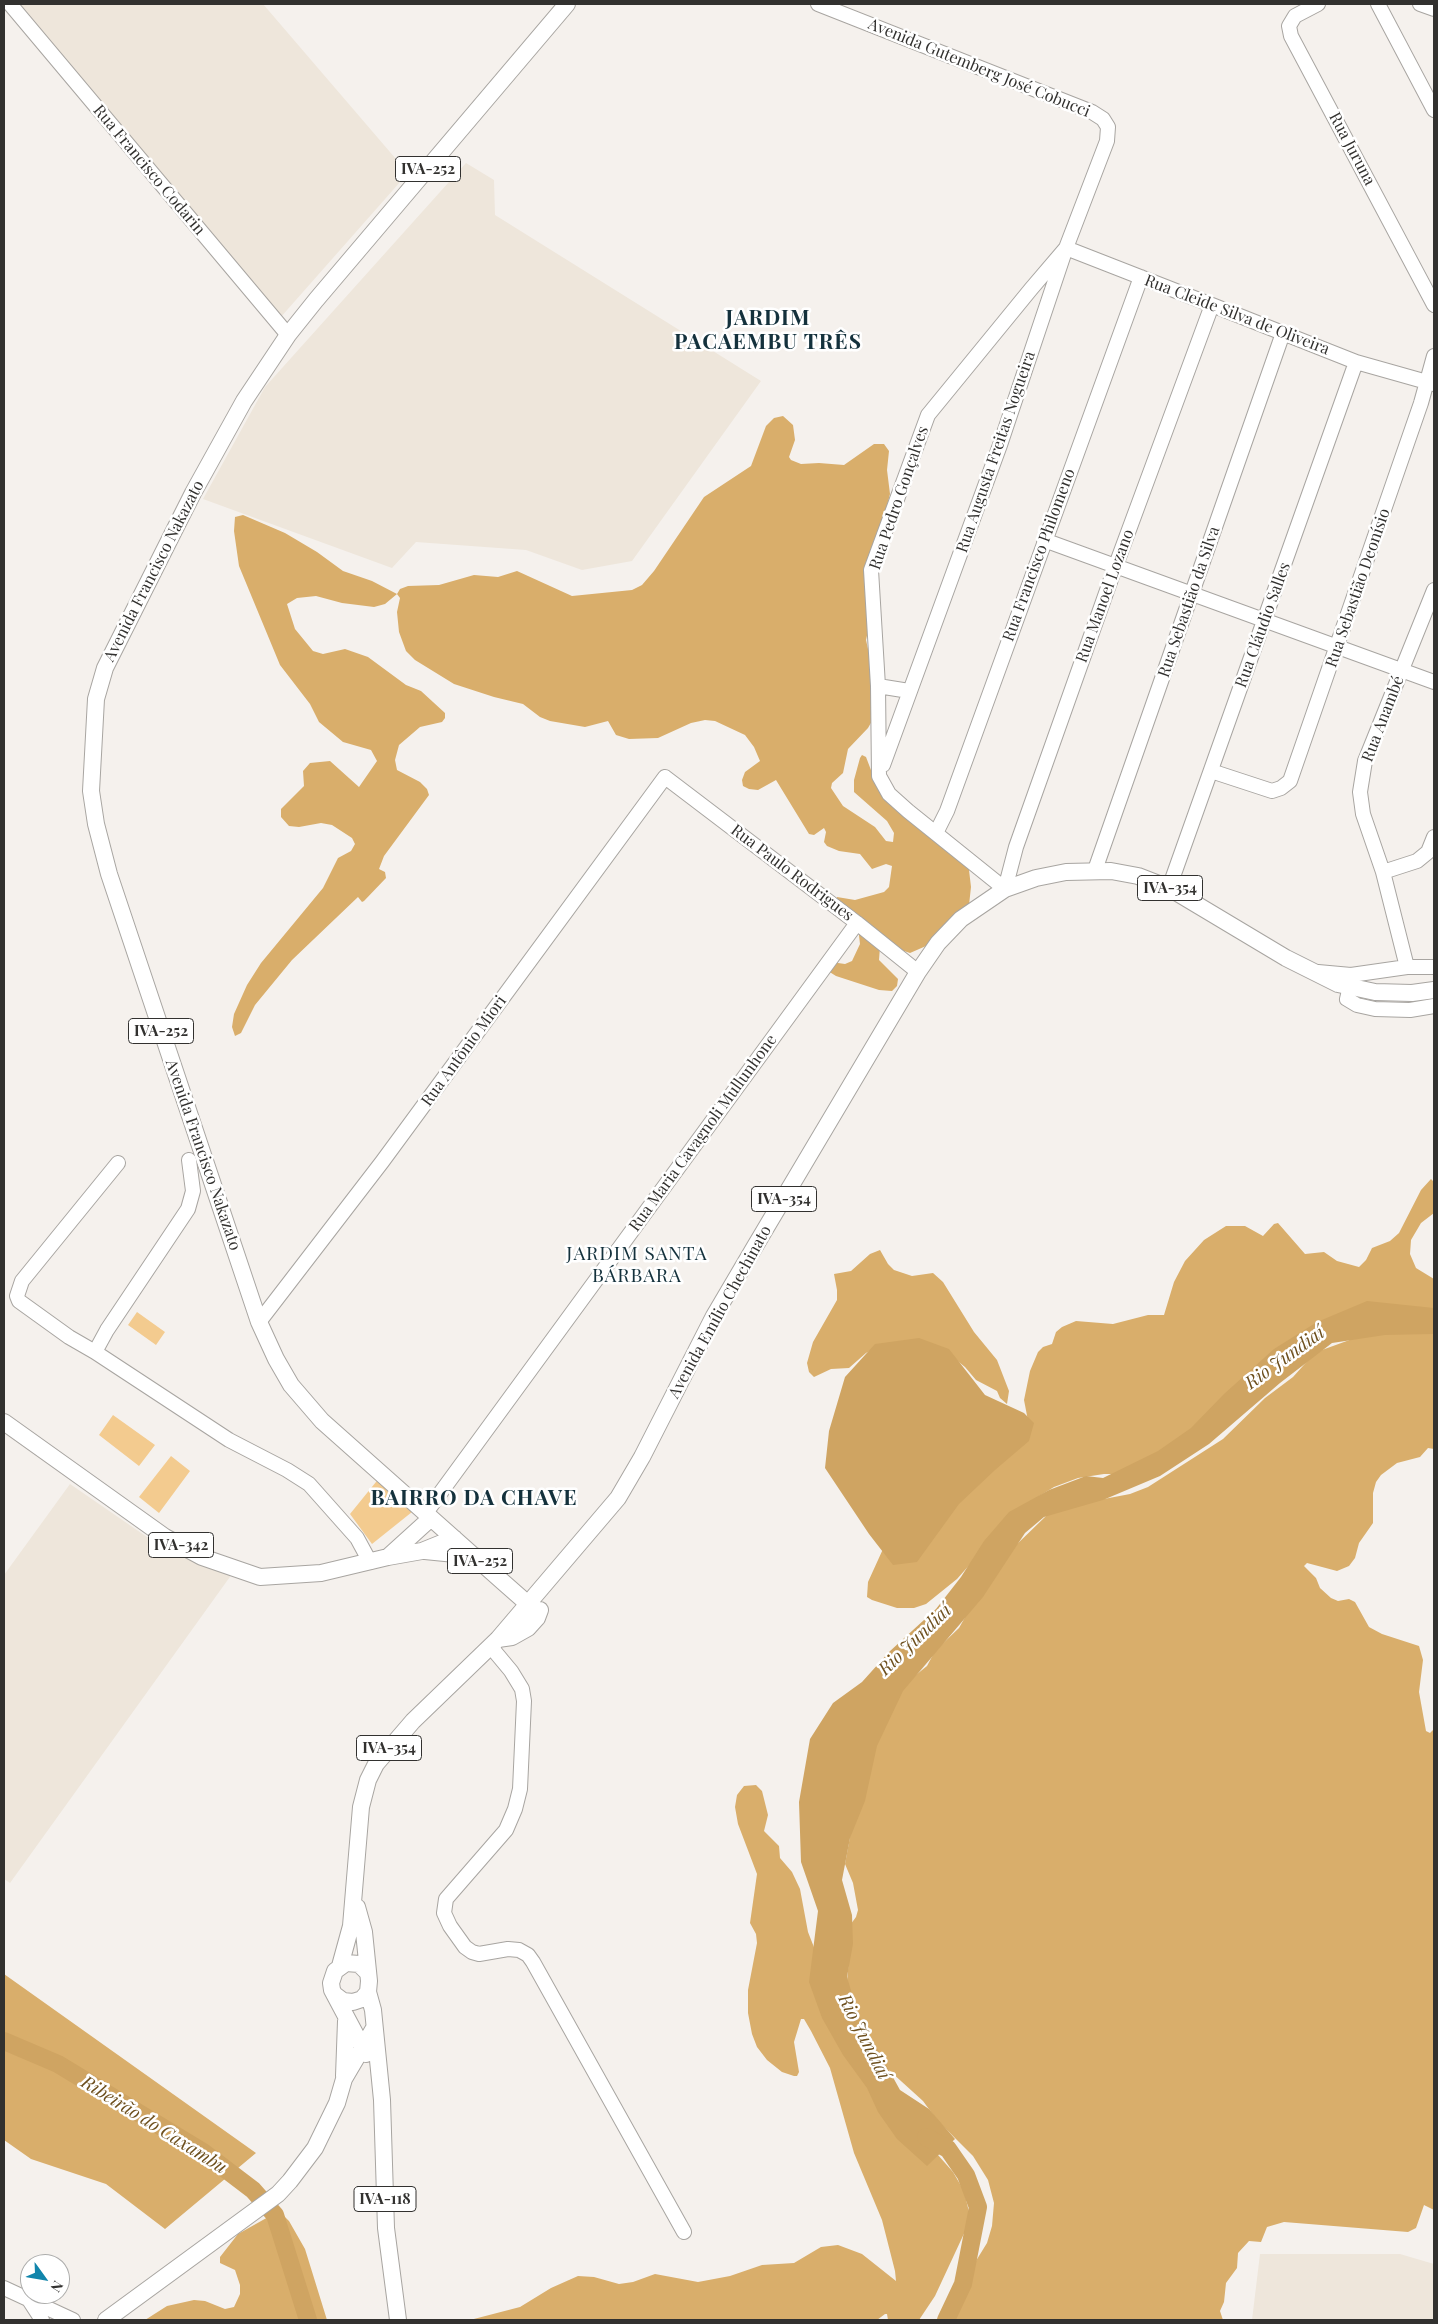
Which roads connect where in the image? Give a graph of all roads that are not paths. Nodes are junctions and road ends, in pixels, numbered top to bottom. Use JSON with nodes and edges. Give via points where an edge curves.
{"nodes":[{"id":1,"x":10,"y":4,"type":"edge"},
{"id":2,"x":567,"y":4,"type":"edge"},
{"id":3,"x":818,"y":4,"type":"edge"},
{"id":4,"x":1318,"y":4,"type":"edge"},
{"id":5,"x":1378,"y":4,"type":"edge"},
{"id":6,"x":1420,"y":4,"type":"edge"},
{"id":7,"x":1434,"y":9,"type":"edge"},
{"id":8,"x":1434,"y":110,"type":"edge"},
{"id":9,"x":1108,"y":127,"type":"joint"},
{"id":10,"x":1066,"y":248,"type":"junction"},
{"id":11,"x":1141,"y":277,"type":"junction"},
{"id":12,"x":1212,"y":305,"type":"junction"},
{"id":13,"x":1434,"y":305,"type":"edge"},
{"id":14,"x":1283,"y":333,"type":"junction"},
{"id":15,"x":288,"y":335,"type":"junction"},
{"id":16,"x":1356,"y":362,"type":"junction"},
{"id":17,"x":1433,"y":364,"type":"edge"},
{"id":18,"x":1410,"y":376,"type":"junction"},
{"id":19,"x":1430,"y":383,"type":"edge"},
{"id":20,"x":1044,"y":540,"type":"junction"},
{"id":21,"x":1116,"y":565,"type":"junction"},
{"id":22,"x":1434,"y":590,"type":"edge"},
{"id":23,"x":1192,"y":593,"type":"junction"},
{"id":24,"x":1264,"y":620,"type":"junction"},
{"id":25,"x":1338,"y":647,"type":"junction"},
{"id":26,"x":1402,"y":669,"type":"junction"},
{"id":27,"x":1434,"y":682,"type":"edge"},
{"id":28,"x":878,"y":686,"type":"junction"},
{"id":29,"x":909,"y":690,"type":"junction"},
{"id":30,"x":1211,"y":771,"type":"junction"},
{"id":31,"x":879,"y":776,"type":"junction"},
{"id":32,"x":665,"y":777,"type":"joint"},
{"id":33,"x":936,"y":833,"type":"junction"},
{"id":34,"x":1434,"y":837,"type":"edge"},
{"id":35,"x":1095,"y":870,"type":"junction"},
{"id":36,"x":1383,"y":872,"type":"junction"},
{"id":37,"x":1169,"y":888,"type":"junction"},
{"id":38,"x":1005,"y":889,"type":"junction"},
{"id":39,"x":857,"y":922,"type":"junction"},
{"id":40,"x":1408,"y":967,"type":"junction"},
{"id":41,"x":1434,"y":968,"type":"edge"},
{"id":42,"x":1312,"y":971,"type":"junction"},
{"id":43,"x":918,"y":972,"type":"junction"},
{"id":44,"x":1350,"y":986,"type":"junction"},
{"id":45,"x":1434,"y":990,"type":"edge"},
{"id":46,"x":1434,"y":1006,"type":"edge"},
{"id":47,"x":189,"y":1160,"type":"dead end"},
{"id":48,"x":118,"y":1163,"type":"dead end"},
{"id":49,"x":259,"y":1322,"type":"junction"},
{"id":50,"x":94,"y":1352,"type":"junction"},
{"id":51,"x":4,"y":1422,"type":"edge"},
{"id":52,"x":428,"y":1516,"type":"junction"},
{"id":53,"x":454,"y":1538,"type":"junction"},
{"id":54,"x":422,"y":1551,"type":"junction"},
{"id":55,"x":475,"y":1556,"type":"junction"},
{"id":56,"x":388,"y":1557,"type":"junction"},
{"id":57,"x":370,"y":1562,"type":"junction"},
{"id":58,"x":532,"y":1611,"type":"junction"},
{"id":59,"x":494,"y":1643,"type":"junction"},
{"id":60,"x":354,"y":1895,"type":"junction"},
{"id":61,"x":340,"y":1966,"type":"junction"},
{"id":62,"x":368,"y":1973,"type":"junction"},
{"id":63,"x":368,"y":1992,"type":"junction"},
{"id":64,"x":335,"y":1995,"type":"junction"},
{"id":65,"x":346,"y":2016,"type":"junction"},
{"id":66,"x":374,"y":2028,"type":"junction"},
{"id":67,"x":362,"y":2048,"type":"junction"},
{"id":68,"x":344,"y":2078,"type":"junction"},
{"id":69,"x":379,"y":2078,"type":"junction"},
{"id":70,"x":684,"y":2232,"type":"dead end"},
{"id":71,"x":4,"y":2288,"type":"edge"},
{"id":72,"x":20,"y":2295,"type":"edge"},
{"id":73,"x":32,"y":2304,"type":"edge"},
{"id":74,"x":39,"y":2304,"type":"edge"},
{"id":75,"x":42,"y":2320,"type":"edge"},
{"id":76,"x":73,"y":2320,"type":"edge"},
{"id":77,"x":106,"y":2320,"type":"edge"},
{"id":78,"x":398,"y":2320,"type":"edge"}],
"edges":[{"from":1,"to":15,"type":"street","name":"Rua Francisco Codarin"},
{"from":2,"to":15,"type":"main road","name":"Avenida Francisco Nakazato","number":"IVA-252"},
{"from":3,"to":9,"type":"street","name":"Avenida Gutemberg José Cobucci","via":[[1092,112]]},
{"from":4,"to":13,"type":"street","name":"Rua Juruna","via":[[1295,16],[1289,26],[1292,36]]},
{"from":5,"to":8,"type":"street"},
{"from":6,"to":7,"type":"street"},
{"from":9,"to":10,"type":"street","name":"Rua Augusta Freitas Nogueira","via":[[1107,141]]},
{"from":10,"to":11,"type":"street","name":"Rua Cleide Silva de Oliveira"},
{"from":10,"to":28,"type":"street","name":"Rua Pedro Gonçalves","via":[[928,415],[871,570]]},
{"from":10,"to":29,"type":"street","name":"Rua Augusta Freitas Nogueira","via":[[1000,445]]},
{"from":11,"to":12,"type":"street","name":"Rua Cleide Silva de Oliveira"},
{"from":11,"to":20,"type":"street","name":"Rua Francisco Philomeno"},
{"from":12,"to":14,"type":"street","name":"Rua Cleide Silva de Oliveira"},
{"from":12,"to":21,"type":"street","name":"Rua Manoel Lozano"},
{"from":14,"to":16,"type":"street","name":"Rua Cleide Silva de Oliveira"},
{"from":14,"to":23,"type":"street","name":"Rua Sebastião da Silva"},
{"from":15,"to":49,"type":"main road","name":"Avenida Francisco Nakazato","number":"IVA-252","via":[[244,401],[192,493],[105,668],[96,699],[91,791],[109,874]]},
{"from":16,"to":18,"type":"street","name":"Rua Cleide Silva de Oliveira"},
{"from":16,"to":24,"type":"street","name":"Rua Cláudio Salles"},
{"from":17,"to":18,"type":"street"},
{"from":17,"to":19,"type":"street","name":"Rua Sebastião Deonísio"},
{"from":18,"to":19,"type":"street","name":"Rua Cleide Silva de Oliveira"},
{"from":19,"to":25,"type":"street","name":"Rua Sebastião Deonísio"},
{"from":20,"to":21,"type":"street"},
{"from":20,"to":33,"type":"street","name":"Rua Francisco Philomeno","via":[[948,810]]},
{"from":21,"to":23,"type":"street"},
{"from":21,"to":38,"type":"street","name":"Rua Manoel Lozano","via":[[1016,848]]},
{"from":22,"to":26,"type":"street","name":"Rua Anambé"},
{"from":23,"to":24,"type":"street"},
{"from":23,"to":35,"type":"street","name":"Rua Sebastião da Silva"},
{"from":24,"to":25,"type":"street"},
{"from":24,"to":30,"type":"street","name":"Rua Cláudio Salles"},
{"from":25,"to":26,"type":"street"},
{"from":25,"to":30,"type":"street","name":"Rua Sebastião Deonísio","via":[[1290,781],[1272,791]]},
{"from":26,"to":27,"type":"street"},
{"from":26,"to":36,"type":"street","name":"Rua Anambé","via":[[1365,761],[1360,792],[1363,814]]},
{"from":28,"to":29,"type":"street"},
{"from":28,"to":31,"type":"street","name":"Rua Pedro Gonçalves"},
{"from":29,"to":31,"type":"street","name":"Rua Augusta Freitas Nogueira"},
{"from":30,"to":37,"type":"street","name":"Rua Cláudio Salles"},
{"from":31,"to":33,"type":"street","via":[[889,794]]},
{"from":32,"to":39,"type":"street","name":"Rua Paulo Rodrigues"},
{"from":32,"to":49,"type":"street","name":"Rua Antônio Miori","via":[[399,1140]]},
{"from":33,"to":38,"type":"street"},
{"from":34,"to":36,"type":"street","via":[[1428,852],[1417,861]]},
{"from":35,"to":37,"type":"main road","name":"Avenida Emílio Chechinato","number":"IVA-354","via":[[1138,876]]},
{"from":35,"to":38,"type":"main road","name":"Avenida Emílio Chechinato","number":"IVA-354","via":[[1036,878]]},
{"from":36,"to":40,"type":"street","name":"Rua Anambé"},
{"from":37,"to":42,"type":"main road","name":"Avenida Emílio Chechinato","number":"IVA-354"},
{"from":38,"to":43,"type":"main road","name":"Avenida Emílio Chechinato","number":"IVA-354","via":[[961,919],[938,943]]},
{"from":39,"to":43,"type":"street","name":"Rua Paulo Rodrigues"},
{"from":39,"to":52,"type":"street","name":"Rua Maria Cavagnoli Mullunhone"},
{"from":40,"to":41,"type":"street"},
{"from":40,"to":42,"type":"street","via":[[1351,975]]},
{"from":42,"to":44,"type":"main road","name":"Avenida Emílio Chechinato","number":"IVA-354","via":[[1338,984]]},
{"from":43,"to":58,"type":"main road","name":"Avenida Emílio Chechinato","number":"IVA-354","via":[[724,1300],[618,1498],[546,1584]]},
{"from":44,"to":45,"type":"main road","name":"Avenida Emílio Chechinato","number":"IVA-354","via":[[1375,992]]},
{"from":44,"to":46,"type":"street","via":[[1347,1000],[1357,1005],[1410,1010]]},
{"from":47,"to":50,"type":"street","via":[[193,1191],[188,1209]]},
{"from":48,"to":50,"type":"street","via":[[22,1282],[17,1296],[19,1301]]},
{"from":49,"to":52,"type":"main road","name":"Avenida Francisco Nakazato","number":"IVA-252","via":[[291,1385],[322,1421]]},
{"from":50,"to":57,"type":"street","via":[[230,1440],[309,1484],[357,1538]]},
{"from":51,"to":57,"type":"main road","number":"IVA-342","via":[[143,1522],[202,1557],[260,1577],[321,1573]]},
{"from":52,"to":53,"type":"main road","name":"Avenida Francisco Nakazato","number":"IVA-252"},
{"from":52,"to":56,"type":"main road","name":"Rua Maria Cavagnoli Mullunhone"},
{"from":53,"to":54,"type":"main road"},
{"from":53,"to":55,"type":"main road","name":"Avenida Francisco Nakazato","number":"IVA-252"},
{"from":54,"to":55,"type":"main road"},
{"from":54,"to":56,"type":"main road"},
{"from":55,"to":58,"type":"main road","name":"Avenida Francisco Nakazato","number":"IVA-252"},
{"from":56,"to":57,"type":"main road","number":"IVA-342"},
{"from":58,"to":59,"type":"main road","name":"Avenida Emílio Chechinato","via":[[528,1628]]},
{"from":59,"to":60,"type":"main road","number":"IVA-354","via":[[413,1721],[376,1764],[361,1807]]},
{"from":59,"to":70,"type":"street","via":[[522,1689],[520,1789],[506,1830],[446,1899],[444,1912],[450,1926],[472,1952],[479,1954],[508,1949],[528,1955]]},
{"from":60,"to":61,"type":"main road","number":"IVA-354","via":[[350,1932]]},
{"from":60,"to":62,"type":"main road","number":"IVA-354","via":[[364,1932]]},
{"from":61,"to":62,"type":"main road","via":[[352,1963]]},
{"from":61,"to":64,"type":"main road","via":[[332,1976]]},
{"from":62,"to":63,"type":"main road"},
{"from":63,"to":64,"type":"main road","via":[[353,2002],[343,2001]]},
{"from":63,"to":66,"type":"main road","number":"IVA-118"},
{"from":64,"to":65,"type":"main road","number":"IVA-118"},
{"from":65,"to":67,"type":"main road","number":"IVA-118"},
{"from":65,"to":68,"type":"main road"},
{"from":66,"to":67,"type":"main road"},
{"from":66,"to":69,"type":"main road","number":"IVA-118"},
{"from":67,"to":68,"type":"main road"},
{"from":67,"to":69,"type":"main road","number":"IVA-118"},
{"from":68,"to":77,"type":"main road","via":[[337,2103],[315,2148],[278,2194]]},
{"from":69,"to":78,"type":"main road","number":"IVA-118","via":[[386,2228]]},
{"from":71,"to":72,"type":"street"},
{"from":73,"to":75,"type":"street"},
{"from":74,"to":76,"type":"street"}]}
